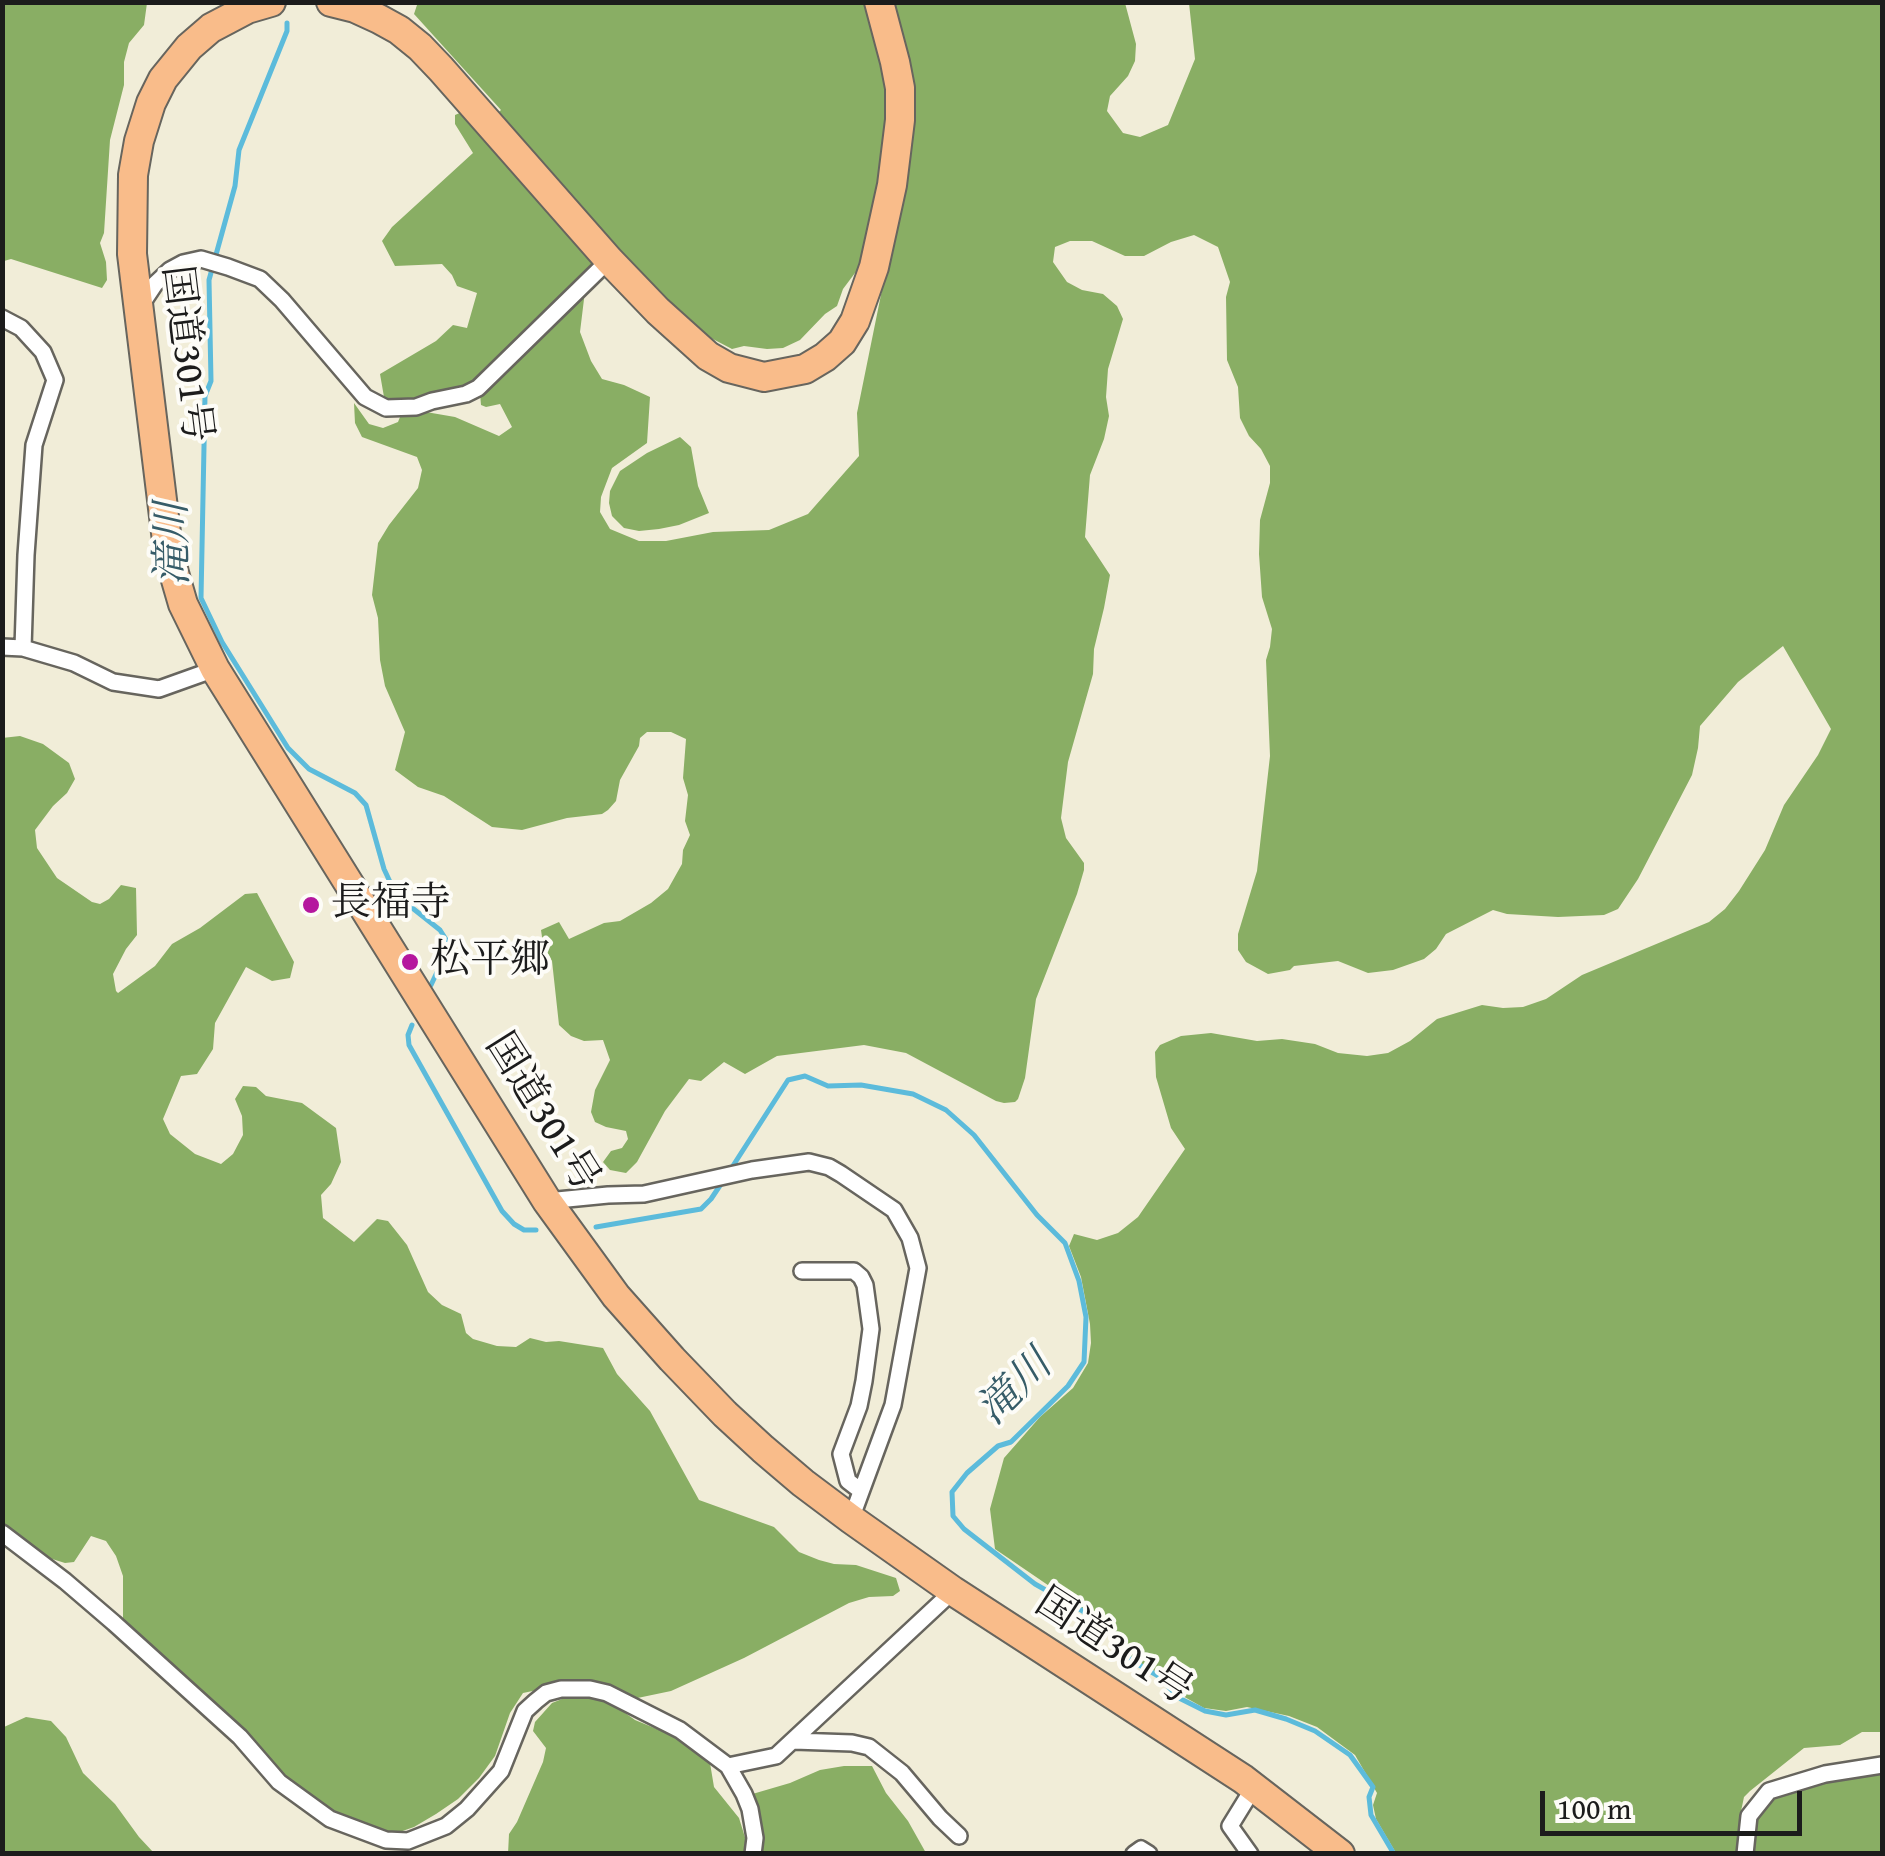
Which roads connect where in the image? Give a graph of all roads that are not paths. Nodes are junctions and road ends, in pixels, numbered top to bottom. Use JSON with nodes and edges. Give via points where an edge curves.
{"nodes":[{"id":1,"x":271,"y":2,"type":"edge"},
{"id":2,"x":330,"y":2,"type":"edge"},
{"id":3,"x":879,"y":2,"type":"edge"},
{"id":4,"x":229,"y":9,"type":"edge"},
{"id":5,"x":608,"y":260,"type":"junction"},
{"id":6,"x":138,"y":309,"type":"junction"},
{"id":7,"x":2,"y":318,"type":"edge"},
{"id":8,"x":2,"y":647,"type":"edge"},
{"id":9,"x":23,"y":648,"type":"junction"},
{"id":10,"x":216,"y":669,"type":"junction"},
{"id":11,"x":547,"y":1201,"type":"junction"},
{"id":12,"x":802,"y":1271,"type":"dead end"},
{"id":13,"x":861,"y":1491,"type":"junction"},
{"id":14,"x":850,"y":1519,"type":"junction"},
{"id":15,"x":2,"y":1533,"type":"edge"},
{"id":16,"x":952,"y":1591,"type":"junction"},
{"id":17,"x":794,"y":1741,"type":"junction"},
{"id":18,"x":1882,"y":1765,"type":"edge"},
{"id":19,"x":728,"y":1766,"type":"junction"},
{"id":20,"x":1254,"y":1787,"type":"junction"},
{"id":21,"x":959,"y":1836,"type":"dead end"},
{"id":22,"x":754,"y":1854,"type":"edge"},
{"id":23,"x":1134,"y":1854,"type":"edge"},
{"id":24,"x":1149,"y":1854,"type":"edge"},
{"id":25,"x":1250,"y":1854,"type":"edge"},
{"id":26,"x":1340,"y":1854,"type":"edge"},
{"id":27,"x":1745,"y":1854,"type":"edge"}],
"edges":[{"from":1,"to":4,"type":"highway","name":"国道301号"},
{"from":2,"to":5,"type":"highway","via":[[379,19],[420,48]]},
{"from":3,"to":5,"type":"highway","via":[[896,62],[900,120],[874,267],[842,342],[805,369],[764,377],[729,368],[708,356]]},
{"from":4,"to":6,"type":"highway","name":"国道301号","via":[[163,79],[139,140],[132,254]]},
{"from":5,"to":6,"type":"street","via":[[472,392],[416,407],[386,408],[365,397],[260,280],[214,263],[192,260],[170,270]]},
{"from":6,"to":10,"type":"highway","name":"国道301号","via":[[174,574]]},
{"from":7,"to":9,"type":"street","via":[[44,352],[55,380],[34,446]]},
{"from":8,"to":9,"type":"street"},
{"from":9,"to":10,"type":"street","via":[[112,682],[159,689]]},
{"from":10,"to":11,"type":"highway","name":"国道301号"},
{"from":11,"to":13,"type":"street","via":[[644,1194],[809,1162],[894,1210],[918,1268],[894,1405]]},
{"from":11,"to":14,"type":"highway","name":"国道301号","via":[[616,1296],[698,1386]]},
{"from":12,"to":13,"type":"street","via":[[854,1271],[865,1286],[871,1329],[866,1364],[841,1454],[848,1481]]},
{"from":13,"to":14,"type":"street"},
{"from":14,"to":16,"type":"highway","name":"国道301号"},
{"from":15,"to":19,"type":"street","via":[[128,1636],[240,1737],[279,1782],[330,1819],[386,1840],[425,1836],[467,1809],[501,1771],[525,1711],[561,1688],[607,1694],[680,1730]]},
{"from":16,"to":17,"type":"street"},
{"from":16,"to":20,"type":"highway","name":"国道301号"},
{"from":17,"to":19,"type":"street","via":[[776,1756]]},
{"from":17,"to":21,"type":"street","via":[[869,1747]]},
{"from":18,"to":27,"type":"street","via":[[1769,1791],[1748,1816]]},
{"from":19,"to":22,"type":"street","via":[[750,1809]]},
{"from":20,"to":25,"type":"street","via":[[1230,1826]]},
{"from":20,"to":26,"type":"highway","name":"国道301号"},
{"from":23,"to":24,"type":"street"}]}
